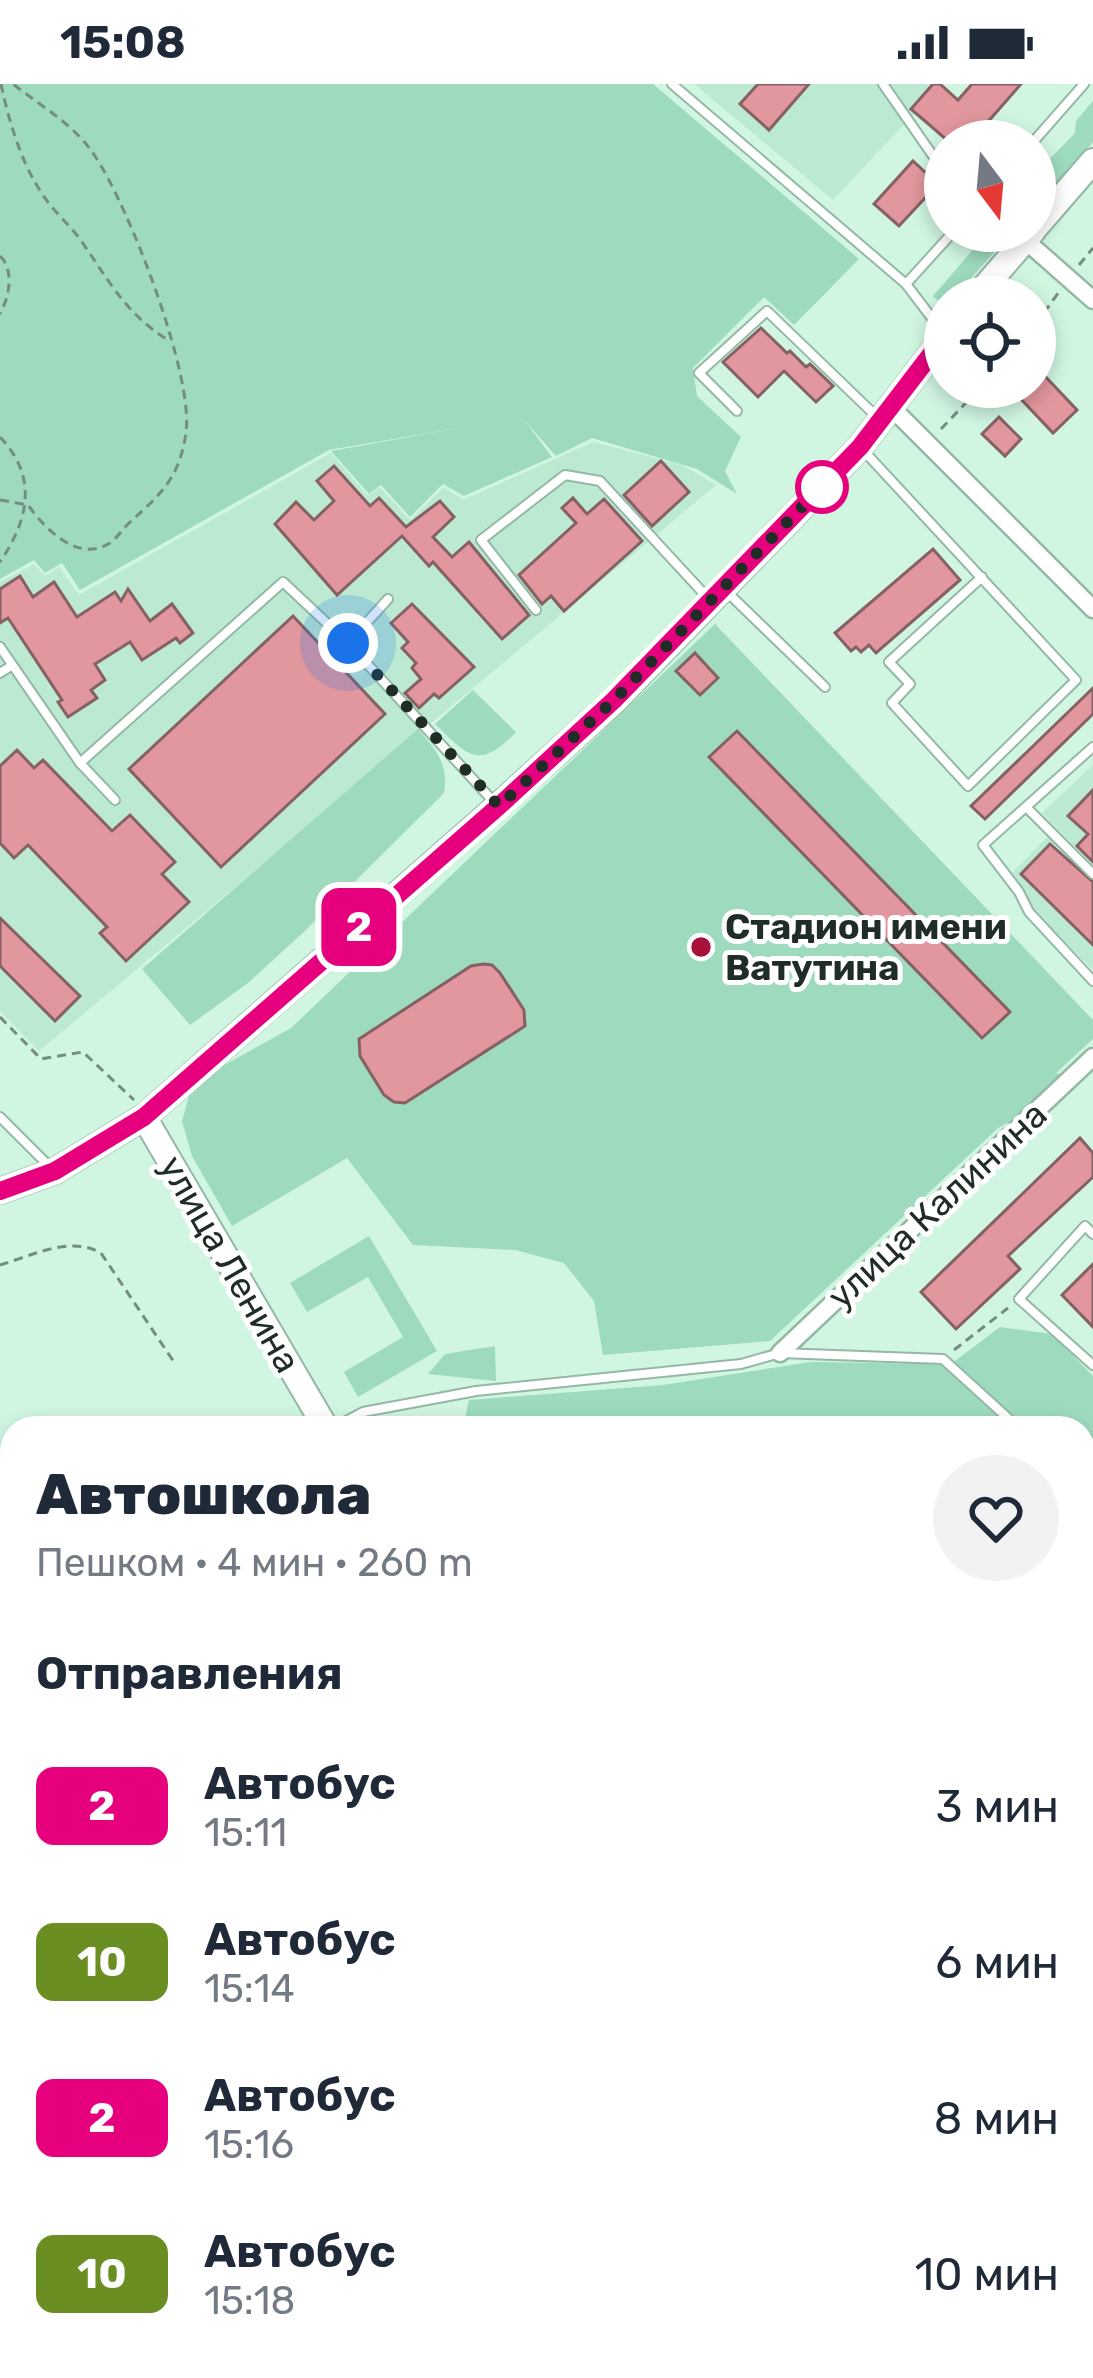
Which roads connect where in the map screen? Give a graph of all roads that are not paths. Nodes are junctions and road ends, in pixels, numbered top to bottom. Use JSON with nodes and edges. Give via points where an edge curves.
{"nodes":[{"id":1,"x":672,"y":84,"type":"edge"},
{"id":2,"x":883,"y":84,"type":"edge"},
{"id":3,"x":1084,"y":84,"type":"edge"},
{"id":4,"x":1052,"y":120,"type":"edge"},
{"id":5,"x":924,"y":143,"type":"edge"},
{"id":6,"x":1093,"y":161,"type":"edge"},
{"id":7,"x":1056,"y":204,"type":"edge"},
{"id":8,"x":935,"y":252,"type":"edge"},
{"id":9,"x":1015,"y":252,"type":"edge"},
{"id":10,"x":1049,"y":252,"type":"edge"},
{"id":11,"x":994,"y":276,"type":"edge"},
{"id":12,"x":906,"y":284,"type":"junction"},
{"id":13,"x":1093,"y":300,"type":"edge"},
{"id":14,"x":924,"y":308,"type":"edge"},
{"id":15,"x":924,"y":365,"type":"edge"},
{"id":16,"x":737,"y":411,"type":"dead end"},
{"id":17,"x":888,"y":416,"type":"junction"},
{"id":18,"x":860,"y":447,"type":"junction"},
{"id":19,"x":982,"y":578,"type":"junction"},
{"id":20,"x":717,"y":595,"type":"junction"},
{"id":21,"x":388,"y":599,"type":"dead end"},
{"id":22,"x":1093,"y":609,"type":"edge"},
{"id":23,"x":536,"y":610,"type":"dead end"},
{"id":24,"x":348,"y":643,"type":"junction"},
{"id":25,"x":0,"y":647,"type":"edge"},
{"id":26,"x":11,"y":666,"type":"junction"},
{"id":27,"x":0,"y":673,"type":"edge"},
{"id":28,"x":825,"y":686,"type":"dead end"},
{"id":29,"x":1093,"y":746,"type":"edge"},
{"id":30,"x":80,"y":763,"type":"junction"},
{"id":31,"x":115,"y":800,"type":"dead end"},
{"id":32,"x":499,"y":806,"type":"junction"},
{"id":33,"x":1025,"y":807,"type":"junction"},
{"id":34,"x":1093,"y":874,"type":"edge"},
{"id":35,"x":1093,"y":981,"type":"edge"},
{"id":36,"x":1093,"y":1057,"type":"edge"},
{"id":37,"x":0,"y":1117,"type":"edge"},
{"id":38,"x":144,"y":1117,"type":"junction"},
{"id":39,"x":55,"y":1171,"type":"junction"},
{"id":40,"x":0,"y":1191,"type":"edge"},
{"id":41,"x":1093,"y":1234,"type":"edge"},
{"id":42,"x":780,"y":1353,"type":"junction"},
{"id":43,"x":1093,"y":1365,"type":"edge"},
{"id":44,"x":322,"y":1416,"type":"edge"},
{"id":45,"x":354,"y":1416,"type":"edge"},
{"id":46,"x":1006,"y":1416,"type":"edge"}],
"edges":[{"from":1,"to":12,"type":"lane"},
{"from":2,"to":5,"type":"lane"},
{"from":3,"to":4,"type":"lane"},
{"from":6,"to":7,"type":"main road"},
{"from":8,"to":12,"type":"lane"},
{"from":9,"to":11,"type":"main road"},
{"from":10,"to":13,"type":"street"},
{"from":12,"to":14,"type":"lane"},
{"from":15,"to":17,"type":"main road"},
{"from":16,"to":17,"type":"lane","via":[[699,373],[766,311]]},
{"from":17,"to":18,"type":"main road"},
{"from":17,"to":22,"type":"street","via":[[928,442]]},
{"from":18,"to":19,"type":"lane"},
{"from":18,"to":20,"type":"main road"},
{"from":19,"to":19,"type":"lane","via":[[1076,680],[968,786],[892,703],[910,684],[889,662]]},
{"from":20,"to":23,"type":"lane","via":[[600,481],[566,475],[481,540]]},
{"from":20,"to":28,"type":"lane"},
{"from":20,"to":32,"type":"main road"},
{"from":21,"to":24,"type":"lane"},
{"from":24,"to":30,"type":"lane","via":[[283,582]]},
{"from":24,"to":32,"type":"lane"},
{"from":25,"to":26,"type":"lane"},
{"from":26,"to":27,"type":"lane"},
{"from":26,"to":30,"type":"lane"},
{"from":29,"to":33,"type":"lane"},
{"from":30,"to":31,"type":"lane"},
{"from":32,"to":38,"type":"main road"},
{"from":33,"to":34,"type":"lane"},
{"from":33,"to":35,"type":"lane","via":[[982,845]]},
{"from":36,"to":42,"type":"street","name":"улица Калинина"},
{"from":37,"to":39,"type":"lane"},
{"from":38,"to":39,"type":"main road","name":"улица Ленина"},
{"from":38,"to":44,"type":"main road","name":"улица Ленина"},
{"from":39,"to":40,"type":"main road","name":"улица Ленина"},
{"from":41,"to":43,"type":"lane","via":[[1085,1226],[1019,1299]]},
{"from":42,"to":45,"type":"lane","via":[[741,1364],[476,1391]]},
{"from":42,"to":46,"type":"lane","via":[[943,1359]]}]}
